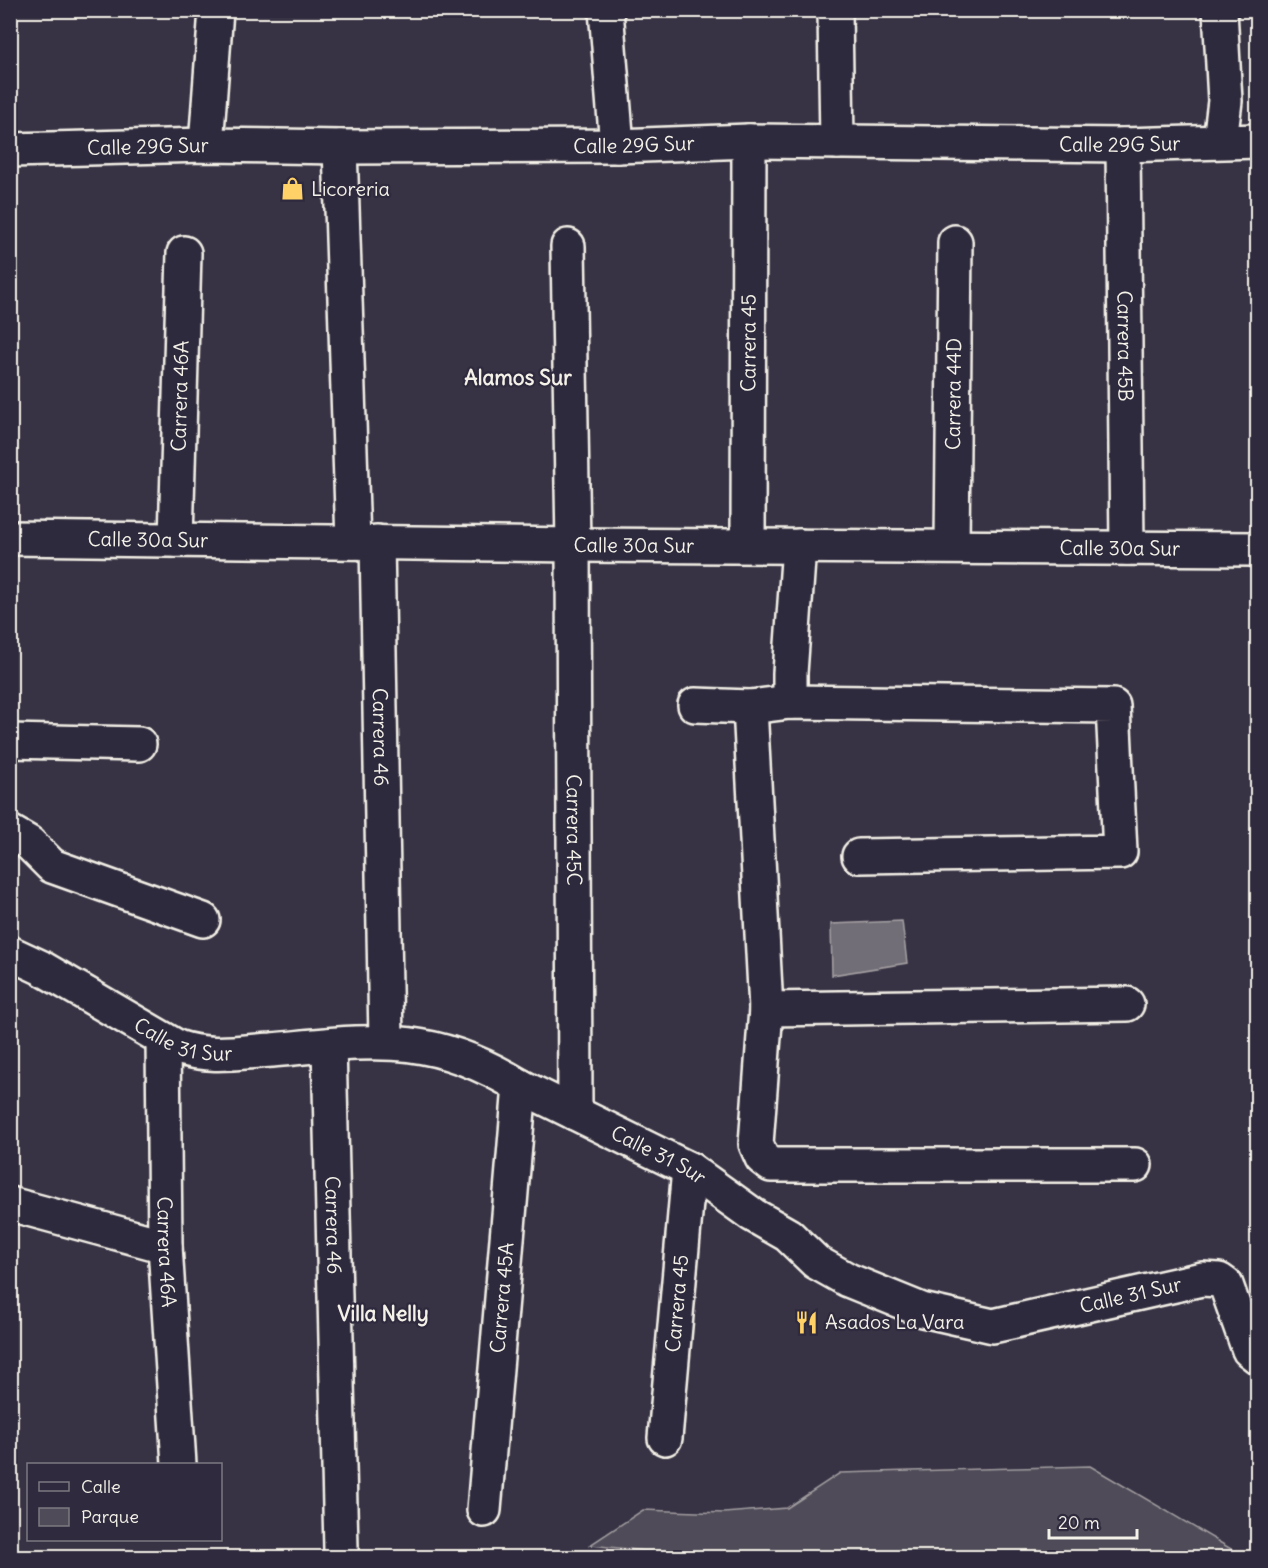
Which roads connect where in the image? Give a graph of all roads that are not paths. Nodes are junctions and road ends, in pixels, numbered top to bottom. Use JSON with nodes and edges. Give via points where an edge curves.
{"nodes":[{"id":1,"x":216,"y":10,"type":"edge"},
{"id":2,"x":606,"y":10,"type":"edge"},
{"id":3,"x":835,"y":10,"type":"edge"},
{"id":4,"x":1220,"y":10,"type":"edge"},
{"id":5,"x":749,"y":141,"type":"junction"},
{"id":6,"x":1220,"y":141,"type":"junction"},
{"id":7,"x":1257,"y":141,"type":"edge"},
{"id":8,"x":837,"y":142,"type":"junction"},
{"id":9,"x":206,"y":145,"type":"junction"},
{"id":10,"x":1123,"y":145,"type":"junction"},
{"id":11,"x":617,"y":146,"type":"junction"},
{"id":12,"x":340,"y":147,"type":"junction"},
{"id":13,"x":10,"y":150,"type":"edge"},
{"id":14,"x":955,"y":242,"type":"dead end"},
{"id":15,"x":568,"y":246,"type":"dead end"},
{"id":16,"x":184,"y":253,"type":"dead end"},
{"id":17,"x":10,"y":538,"type":"edge"},
{"id":18,"x":176,"y":540,"type":"junction"},
{"id":19,"x":365,"y":542,"type":"junction"},
{"id":20,"x":573,"y":545,"type":"junction"},
{"id":21,"x":748,"y":545,"type":"junction"},
{"id":22,"x":800,"y":546,"type":"junction"},
{"id":23,"x":952,"y":546,"type":"junction"},
{"id":24,"x":1126,"y":548,"type":"junction"},
{"id":25,"x":1257,"y":549,"type":"edge"},
{"id":26,"x":790,"y":702,"type":"junction"},
{"id":27,"x":695,"y":705,"type":"dead end"},
{"id":28,"x":750,"y":707,"type":"junction"},
{"id":29,"x":10,"y":741,"type":"edge"},
{"id":30,"x":139,"y":744,"type":"dead end"},
{"id":31,"x":10,"y":832,"type":"edge"},
{"id":32,"x":859,"y":856,"type":"dead end"},
{"id":33,"x":203,"y":920,"type":"dead end"},
{"id":34,"x":10,"y":953,"type":"edge"},
{"id":35,"x":1127,"y":1004,"type":"dead end"},
{"id":36,"x":766,"y":1009,"type":"junction"},
{"id":37,"x":163,"y":1039,"type":"junction"},
{"id":38,"x":386,"y":1041,"type":"junction"},
{"id":39,"x":328,"y":1045,"type":"junction"},
{"id":40,"x":520,"y":1086,"type":"junction"},
{"id":41,"x":575,"y":1113,"type":"junction"},
{"id":42,"x":1135,"y":1165,"type":"dead end"},
{"id":43,"x":689,"y":1169,"type":"junction"},
{"id":44,"x":10,"y":1204,"type":"edge"},
{"id":45,"x":165,"y":1246,"type":"junction"},
{"id":46,"x":1257,"y":1357,"type":"edge"},
{"id":47,"x":665,"y":1438,"type":"dead end"},
{"id":48,"x":179,"y":1463,"type":"edge"},
{"id":49,"x":484,"y":1510,"type":"dead end"},
{"id":50,"x":341,"y":1549,"type":"dead end"}],
"edges":[{"from":1,"to":9,"type":"street"},
{"from":2,"to":11,"type":"street"},
{"from":3,"to":8,"type":"street"},
{"from":4,"to":6,"type":"street","via":[[1225,101]]},
{"from":5,"to":8,"type":"street","name":"Calle 29G Sur"},
{"from":5,"to":11,"type":"street","name":"Calle 29G Sur"},
{"from":5,"to":21,"type":"street","name":"Carrera 45"},
{"from":6,"to":7,"type":"street","name":"Calle 29G Sur"},
{"from":6,"to":10,"type":"street","name":"Calle 29G Sur"},
{"from":8,"to":10,"type":"street","name":"Calle 29G Sur"},
{"from":9,"to":12,"type":"street","name":"Calle 29G Sur"},
{"from":9,"to":13,"type":"street","name":"Calle 29G Sur"},
{"from":10,"to":24,"type":"street","name":"Carrera 45B"},
{"from":11,"to":12,"type":"street","name":"Calle 29G Sur"},
{"from":12,"to":19,"type":"street","name":"Carrera 46"},
{"from":14,"to":23,"type":"street","name":"Carrera 44D"},
{"from":15,"to":20,"type":"street"},
{"from":16,"to":18,"type":"street","name":"Carrera 46A"},
{"from":17,"to":18,"type":"street","name":"Calle 30a Sur"},
{"from":18,"to":19,"type":"street","name":"Calle 30a Sur"},
{"from":19,"to":20,"type":"street","name":"Calle 30a Sur"},
{"from":19,"to":38,"type":"street","name":"Carrera 46"},
{"from":20,"to":21,"type":"street","name":"Calle 30a Sur"},
{"from":20,"to":41,"type":"street","name":"Carrera 45C"},
{"from":21,"to":22,"type":"street","name":"Calle 30a Sur"},
{"from":22,"to":23,"type":"street","name":"Calle 30a Sur"},
{"from":22,"to":26,"type":"street"},
{"from":23,"to":24,"type":"street","name":"Calle 30a Sur"},
{"from":24,"to":25,"type":"street","name":"Calle 30a Sur"},
{"from":26,"to":28,"type":"street"},
{"from":26,"to":32,"type":"street","via":[[1113,706],[1120,852]]},
{"from":27,"to":28,"type":"street"},
{"from":28,"to":36,"type":"street"},
{"from":29,"to":30,"type":"street"},
{"from":31,"to":33,"type":"street","via":[[30,843],[52,866]]},
{"from":34,"to":37,"type":"street","name":"Calle 31 Sur"},
{"from":35,"to":36,"type":"street"},
{"from":36,"to":42,"type":"street","via":[[756,1144],[762,1158],[771,1165]]},
{"from":37,"to":39,"type":"street","name":"Calle 31 Sur","via":[[193,1053],[217,1055]]},
{"from":37,"to":45,"type":"street","name":"Carrera 46A"},
{"from":38,"to":39,"type":"street","name":"Calle 31 Sur"},
{"from":38,"to":40,"type":"street","name":"Calle 31 Sur","via":[[452,1053]]},
{"from":39,"to":50,"type":"street","name":"Carrera 46"},
{"from":40,"to":41,"type":"street","name":"Calle 31 Sur"},
{"from":40,"to":49,"type":"street","name":"Carrera 45A"},
{"from":41,"to":43,"type":"street","name":"Calle 31 Sur"},
{"from":43,"to":46,"type":"street","name":"Calle 31 Sur","via":[[788,1235],[816,1262],[922,1311],[993,1326],[1203,1279],[1219,1280],[1226,1285],[1249,1350]]},
{"from":43,"to":47,"type":"street","name":"Carrera 45"},
{"from":44,"to":45,"type":"street"},
{"from":45,"to":48,"type":"street","name":"Carrera 46A"}]}
